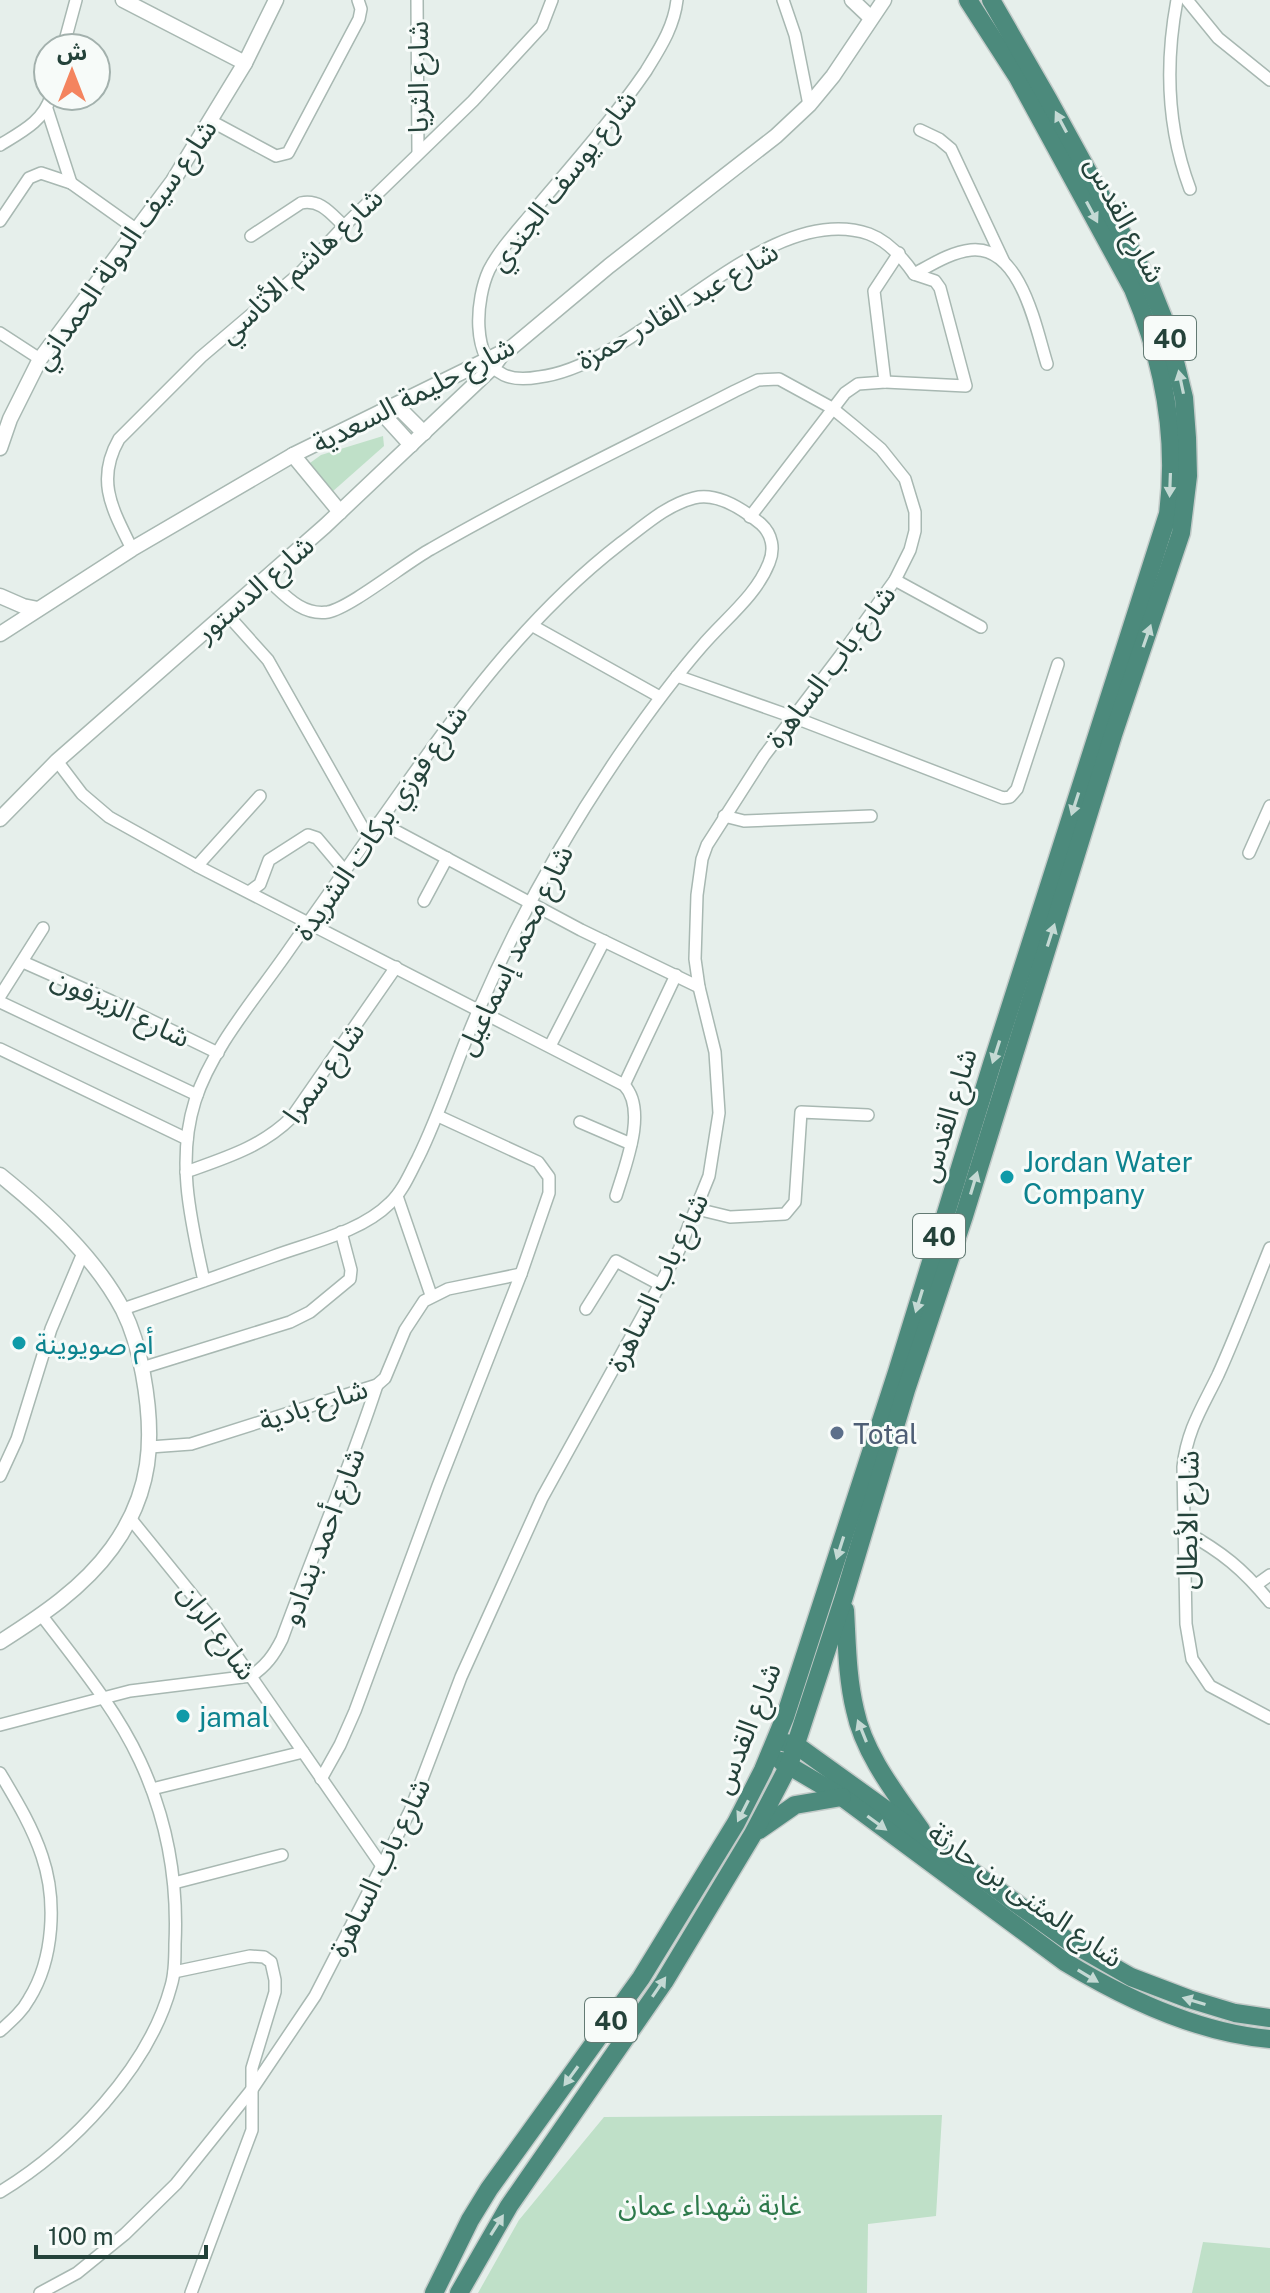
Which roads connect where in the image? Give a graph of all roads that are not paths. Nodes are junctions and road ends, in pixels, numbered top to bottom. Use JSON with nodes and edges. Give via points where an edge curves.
{"nodes":[{"id":1,"x":76,"y":0,"type":"edge"},
{"id":2,"x":276,"y":0,"type":"edge"},
{"id":3,"x":358,"y":0,"type":"edge"},
{"id":4,"x":417,"y":0,"type":"edge"},
{"id":5,"x":552,"y":0,"type":"edge"},
{"id":6,"x":677,"y":0,"type":"edge"},
{"id":7,"x":783,"y":0,"type":"edge"},
{"id":8,"x":852,"y":0,"type":"edge"},
{"id":9,"x":884,"y":0,"type":"edge"},
{"id":10,"x":968,"y":0,"type":"edge"},
{"id":11,"x":991,"y":0,"type":"edge"},
{"id":12,"x":1177,"y":0,"type":"edge"},
{"id":13,"x":1187,"y":0,"type":"edge"},
{"id":14,"x":129,"y":1,"type":"edge"},
{"id":15,"x":871,"y":18,"type":"junction"},
{"id":16,"x":67,"y":32,"type":"edge"},
{"id":17,"x":245,"y":63,"type":"junction"},
{"id":18,"x":1270,"y":80,"type":"edge"},
{"id":19,"x":809,"y":105,"type":"junction"},
{"id":20,"x":45,"y":112,"type":"edge"},
{"id":21,"x":48,"y":112,"type":"edge"},
{"id":22,"x":211,"y":121,"type":"junction"},
{"id":23,"x":920,"y":130,"type":"dead end"},
{"id":24,"x":0,"y":145,"type":"edge"},
{"id":25,"x":418,"y":153,"type":"junction"},
{"id":26,"x":71,"y":183,"type":"junction"},
{"id":27,"x":1190,"y":189,"type":"dead end"},
{"id":28,"x":0,"y":221,"type":"edge"},
{"id":29,"x":344,"y":226,"type":"junction"},
{"id":30,"x":137,"y":230,"type":"junction"},
{"id":31,"x":251,"y":236,"type":"dead end"},
{"id":32,"x":899,"y":253,"type":"junction"},
{"id":33,"x":1005,"y":263,"type":"junction"},
{"id":34,"x":914,"y":274,"type":"junction"},
{"id":35,"x":0,"y":333,"type":"edge"},
{"id":36,"x":503,"y":353,"type":"joint"},
{"id":37,"x":40,"y":359,"type":"junction"},
{"id":38,"x":490,"y":362,"type":"junction"},
{"id":39,"x":1047,"y":364,"type":"dead end"},
{"id":40,"x":885,"y":382,"type":"junction"},
{"id":41,"x":396,"y":405,"type":"junction"},
{"id":42,"x":832,"y":408,"type":"junction"},
{"id":43,"x":381,"y":412,"type":"junction"},
{"id":44,"x":424,"y":433,"type":"junction"},
{"id":45,"x":411,"y":445,"type":"junction"},
{"id":46,"x":0,"y":448,"type":"edge"},
{"id":47,"x":293,"y":455,"type":"junction"},
{"id":48,"x":340,"y":512,"type":"junction"},
{"id":49,"x":750,"y":517,"type":"junction"},
{"id":50,"x":132,"y":549,"type":"junction"},
{"id":51,"x":266,"y":578,"type":"junction"},
{"id":52,"x":895,"y":580,"type":"junction"},
{"id":53,"x":0,"y":596,"type":"edge"},
{"id":54,"x":38,"y":609,"type":"junction"},
{"id":55,"x":225,"y":612,"type":"junction"},
{"id":56,"x":533,"y":626,"type":"junction"},
{"id":57,"x":981,"y":627,"type":"dead end"},
{"id":58,"x":0,"y":634,"type":"edge"},
{"id":59,"x":1058,"y":664,"type":"dead end"},
{"id":60,"x":677,"y":676,"type":"junction"},
{"id":61,"x":660,"y":697,"type":"junction"},
{"id":62,"x":793,"y":717,"type":"junction"},
{"id":63,"x":57,"y":761,"type":"junction"},
{"id":64,"x":260,"y":796,"type":"dead end"},
{"id":65,"x":1270,"y":806,"type":"edge"},
{"id":66,"x":724,"y":816,"type":"junction"},
{"id":67,"x":871,"y":816,"type":"dead end"},
{"id":68,"x":0,"y":819,"type":"edge"},
{"id":69,"x":379,"y":822,"type":"junction"},
{"id":70,"x":368,"y":837,"type":"junction"},
{"id":71,"x":1249,"y":853,"type":"dead end"},
{"id":72,"x":447,"y":858,"type":"junction"},
{"id":73,"x":197,"y":866,"type":"junction"},
{"id":74,"x":344,"y":870,"type":"junction"},
{"id":75,"x":249,"y":892,"type":"junction"},
{"id":76,"x":424,"y":901,"type":"dead end"},
{"id":77,"x":531,"y":904,"type":"junction"},
{"id":78,"x":309,"y":922,"type":"junction"},
{"id":79,"x":43,"y":928,"type":"dead end"},
{"id":80,"x":604,"y":941,"type":"junction"},
{"id":81,"x":23,"y":962,"type":"junction"},
{"id":82,"x":396,"y":967,"type":"junction"},
{"id":83,"x":676,"y":975,"type":"junction"},
{"id":84,"x":699,"y":987,"type":"junction"},
{"id":85,"x":0,"y":999,"type":"edge"},
{"id":86,"x":479,"y":1010,"type":"junction"},
{"id":87,"x":550,"y":1046,"type":"junction"},
{"id":88,"x":0,"y":1049,"type":"edge"},
{"id":89,"x":218,"y":1053,"type":"junction"},
{"id":90,"x":624,"y":1085,"type":"junction"},
{"id":91,"x":197,"y":1095,"type":"junction"},
{"id":92,"x":868,"y":1115,"type":"dead end"},
{"id":93,"x":438,"y":1116,"type":"junction"},
{"id":94,"x":580,"y":1122,"type":"dead end"},
{"id":95,"x":187,"y":1139,"type":"junction"},
{"id":96,"x":631,"y":1144,"type":"junction"},
{"id":97,"x":186,"y":1172,"type":"junction"},
{"id":98,"x":0,"y":1175,"type":"edge"},
{"id":99,"x":397,"y":1196,"type":"junction"},
{"id":100,"x":616,"y":1196,"type":"dead end"},
{"id":101,"x":697,"y":1209,"type":"junction"},
{"id":102,"x":341,"y":1232,"type":"junction"},
{"id":103,"x":1270,"y":1248,"type":"edge"},
{"id":104,"x":83,"y":1253,"type":"junction"},
{"id":105,"x":521,"y":1274,"type":"junction"},
{"id":106,"x":204,"y":1281,"type":"junction"},
{"id":107,"x":661,"y":1285,"type":"junction"},
{"id":108,"x":431,"y":1295,"type":"junction"},
{"id":109,"x":123,"y":1309,"type":"junction"},
{"id":110,"x":586,"y":1309,"type":"dead end"},
{"id":111,"x":142,"y":1368,"type":"junction"},
{"id":112,"x":377,"y":1385,"type":"junction"},
{"id":113,"x":150,"y":1447,"type":"junction"},
{"id":114,"x":0,"y":1476,"type":"edge"},
{"id":115,"x":130,"y":1518,"type":"junction"},
{"id":116,"x":1184,"y":1531,"type":"junction"},
{"id":117,"x":1270,"y":1575,"type":"edge"},
{"id":118,"x":1256,"y":1585,"type":"junction"},
{"id":119,"x":844,"y":1597,"type":"junction"},
{"id":120,"x":1270,"y":1602,"type":"edge"},
{"id":121,"x":42,"y":1616,"type":"junction"},
{"id":122,"x":0,"y":1642,"type":"edge"},
{"id":123,"x":251,"y":1676,"type":"junction"},
{"id":124,"x":102,"y":1697,"type":"junction"},
{"id":125,"x":1270,"y":1718,"type":"edge"},
{"id":126,"x":0,"y":1725,"type":"edge"},
{"id":127,"x":796,"y":1745,"type":"junction"},
{"id":128,"x":772,"y":1748,"type":"junction"},
{"id":129,"x":303,"y":1752,"type":"junction"},
{"id":130,"x":789,"y":1765,"type":"junction"},
{"id":131,"x":1,"y":1777,"type":"edge"},
{"id":132,"x":321,"y":1779,"type":"junction"},
{"id":133,"x":152,"y":1789,"type":"junction"},
{"id":134,"x":842,"y":1797,"type":"junction"},
{"id":135,"x":753,"y":1834,"type":"junction"},
{"id":136,"x":932,"y":1845,"type":"junction"},
{"id":137,"x":282,"y":1855,"type":"dead end"},
{"id":138,"x":382,"y":1866,"type":"junction"},
{"id":139,"x":174,"y":1883,"type":"junction"},
{"id":140,"x":174,"y":1972,"type":"junction"},
{"id":141,"x":1270,"y":2018,"type":"edge"},
{"id":142,"x":0,"y":2031,"type":"edge"},
{"id":143,"x":1270,"y":2039,"type":"edge"},
{"id":144,"x":253,"y":2088,"type":"junction"},
{"id":145,"x":0,"y":2192,"type":"edge"},
{"id":146,"x":40,"y":2293,"type":"edge"},
{"id":147,"x":191,"y":2293,"type":"edge"},
{"id":148,"x":434,"y":2293,"type":"edge"},
{"id":149,"x":459,"y":2293,"type":"edge"}],
"edges":[{"from":1,"to":16,"type":"street"},
{"from":2,"to":17,"type":"street","name":"شارع سيف الدولة الحمداني"},
{"from":3,"to":22,"type":"street","via":[[359,19],[288,153],[276,156]]},
{"from":4,"to":25,"type":"street","name":"شارع الثريا"},
{"from":5,"to":25,"type":"street","name":"شارع هاشم الأتاسي","via":[[542,26]]},
{"from":6,"to":38,"type":"street","name":"شارع يوسف الجندي","via":[[665,40],[628,97],[511,237],[489,272],[480,324]]},
{"from":7,"to":19,"type":"street"},
{"from":8,"to":15,"type":"street"},
{"from":9,"to":15,"type":"street","name":"شارع حليمة السعدية"},
{"from":10,"to":128,"type":"highway","name":"شارع القدس","number":"40","one_way":true,"via":[[1017,76],[1148,325],[1168,406],[1170,497],[897,1372]]},
{"from":119,"to":11,"type":"highway","name":"شارع القدس","number":"40","one_way":true,"via":[[1186,505],[1184,398],[1166,325],[1150,285]]},
{"from":12,"to":27,"type":"street","via":[[1169,79],[1175,139]]},
{"from":13,"to":18,"type":"street","via":[[1218,38]]},
{"from":14,"to":17,"type":"street"},
{"from":15,"to":19,"type":"street","name":"شارع حليمة السعدية"},
{"from":17,"to":22,"type":"street","name":"شارع سيف الدولة الحمداني"},
{"from":19,"to":36,"type":"street","name":"شارع حليمة السعدية"},
{"from":20,"to":24,"type":"street"},
{"from":21,"to":26,"type":"street"},
{"from":22,"to":30,"type":"street","name":"شارع سيف الدولة الحمداني"},
{"from":23,"to":33,"type":"street","via":[[951,149]]},
{"from":25,"to":29,"type":"street","name":"شارع هاشم الأتاسي"},
{"from":26,"to":28,"type":"street","via":[[35,174]]},
{"from":26,"to":30,"type":"street"},
{"from":29,"to":31,"type":"street","via":[[323,206],[308,202]]},
{"from":29,"to":50,"type":"street","name":"شارع هاشم الأتاسي","via":[[119,439],[110,453],[107,484],[111,506]]},
{"from":30,"to":37,"type":"street","name":"شارع سيف الدولة الحمداني"},
{"from":32,"to":34,"type":"street"},
{"from":32,"to":38,"type":"street","name":"شارع عبد القادر حمزة","via":[[870,234],[811,233],[735,267],[628,340],[554,375],[519,379],[500,374]]},
{"from":32,"to":40,"type":"street","via":[[874,291]]},
{"from":33,"to":34,"type":"street","via":[[988,252],[972,250]]},
{"from":33,"to":39,"type":"street","via":[[1021,283]]},
{"from":34,"to":40,"type":"street","via":[[940,288],[966,386]]},
{"from":35,"to":37,"type":"street"},
{"from":36,"to":38,"type":"street","name":"شارع الدستور"},
{"from":37,"to":46,"type":"street","name":"شارع سيف الدولة الحمداني"},
{"from":38,"to":41,"type":"street","name":"شارع حليمة السعدية"},
{"from":38,"to":44,"type":"street","name":"شارع الدستور"},
{"from":40,"to":42,"type":"street","via":[[855,385]]},
{"from":41,"to":43,"type":"street","name":"شارع حليمة السعدية"},
{"from":41,"to":44,"type":"street"},
{"from":42,"to":49,"type":"street"},
{"from":42,"to":51,"type":"street","name":"شارع باب الساهرة","via":[[779,379],[758,380],[442,543],[331,611],[303,609]]},
{"from":42,"to":52,"type":"street","name":"شارع باب الساهرة","via":[[881,449],[910,492],[915,531]]},
{"from":43,"to":45,"type":"street"},
{"from":43,"to":47,"type":"street","name":"شارع حليمة السعدية"},
{"from":44,"to":45,"type":"street","name":"شارع الدستور"},
{"from":45,"to":48,"type":"street","name":"شارع الدستور"},
{"from":47,"to":48,"type":"street"},
{"from":47,"to":50,"type":"street","name":"شارع حليمة السعدية"},
{"from":48,"to":51,"type":"street","name":"شارع الدستور"},
{"from":49,"to":56,"type":"street","name":"شارع فوزي بركات الشريدة","via":[[713,497],[673,506],[585,571]]},
{"from":49,"to":60,"type":"street","name":"شارع محمد إسماعيل","via":[[771,538],[768,567]]},
{"from":50,"to":54,"type":"street","name":"شارع حليمة السعدية"},
{"from":51,"to":55,"type":"street","name":"شارع الدستور"},
{"from":52,"to":57,"type":"street"},
{"from":52,"to":62,"type":"street","name":"شارع باب الساهرة"},
{"from":53,"to":54,"type":"street"},
{"from":54,"to":58,"type":"street","name":"شارع حليمة السعدية"},
{"from":55,"to":63,"type":"street","name":"شارع الدستور"},
{"from":55,"to":70,"type":"street","via":[[268,660]]},
{"from":56,"to":61,"type":"street"},
{"from":56,"to":69,"type":"street","name":"شارع فوزي بركات الشريدة","via":[[455,715]]},
{"from":59,"to":62,"type":"street","via":[[1010,797]]},
{"from":60,"to":61,"type":"street","name":"شارع محمد إسماعيل"},
{"from":60,"to":62,"type":"street"},
{"from":61,"to":77,"type":"street","name":"شارع محمد إسماعيل","via":[[605,776]]},
{"from":62,"to":66,"type":"street","name":"شارع باب الساهرة"},
{"from":63,"to":68,"type":"street","name":"شارع الدستور"},
{"from":63,"to":73,"type":"street","via":[[82,794],[109,817]]},
{"from":64,"to":73,"type":"street"},
{"from":65,"to":71,"type":"street"},
{"from":66,"to":67,"type":"street","via":[[744,821]]},
{"from":66,"to":84,"type":"street","name":"شارع باب الساهرة","via":[[702,859],[695,930]]},
{"from":69,"to":70,"type":"street","name":"شارع فوزي بركات الشريدة"},
{"from":69,"to":72,"type":"street"},
{"from":70,"to":74,"type":"street","name":"شارع فوزي بركات الشريدة"},
{"from":72,"to":76,"type":"street"},
{"from":72,"to":77,"type":"street"},
{"from":73,"to":75,"type":"street"},
{"from":74,"to":75,"type":"street","via":[[326,846],[308,835],[269,860],[260,884]]},
{"from":74,"to":78,"type":"street","name":"شارع فوزي بركات الشريدة"},
{"from":75,"to":78,"type":"street"},
{"from":77,"to":80,"type":"street"},
{"from":77,"to":86,"type":"street","name":"شارع محمد إسماعيل"},
{"from":78,"to":82,"type":"street"},
{"from":78,"to":89,"type":"street","name":"شارع فوزي بركات الشريدة"},
{"from":79,"to":81,"type":"street"},
{"from":80,"to":83,"type":"street"},
{"from":80,"to":87,"type":"street"},
{"from":81,"to":85,"type":"street"},
{"from":81,"to":89,"type":"street","name":"شارع الزيزفون"},
{"from":82,"to":86,"type":"street"},
{"from":82,"to":97,"type":"street","name":"شارع سمرا","via":[[279,1131]]},
{"from":83,"to":84,"type":"street"},
{"from":83,"to":90,"type":"street"},
{"from":84,"to":101,"type":"street","name":"شارع باب الساهرة","via":[[715,1052],[719,1113],[709,1176]]},
{"from":85,"to":91,"type":"street"},
{"from":86,"to":87,"type":"street"},
{"from":86,"to":93,"type":"street","name":"شارع محمد إسماعيل"},
{"from":87,"to":90,"type":"street"},
{"from":88,"to":95,"type":"street"},
{"from":89,"to":91,"type":"street","name":"شارع فوزي بركات الشريدة"},
{"from":90,"to":96,"type":"street","via":[[634,1102]]},
{"from":91,"to":95,"type":"street","name":"شارع فوزي بركات الشريدة"},
{"from":92,"to":101,"type":"street","via":[[801,1112],[795,1202],[785,1214],[730,1217]]},
{"from":93,"to":99,"type":"street","name":"شارع محمد إسماعيل"},
{"from":93,"to":105,"type":"street","via":[[538,1162],[549,1177],[549,1193]]},
{"from":94,"to":96,"type":"street"},
{"from":95,"to":97,"type":"street","name":"شارع فوزي بركات الشريدة"},
{"from":96,"to":100,"type":"street"},
{"from":97,"to":106,"type":"street","name":"شارع فوزي بركات الشريدة"},
{"from":98,"to":104,"type":"street"},
{"from":99,"to":102,"type":"street","name":"شارع محمد إسماعيل","via":[[382,1211]]},
{"from":99,"to":108,"type":"street"},
{"from":101,"to":107,"type":"street","name":"شارع باب الساهرة"},
{"from":102,"to":106,"type":"street","name":"شارع محمد إسماعيل"},
{"from":102,"to":111,"type":"street","via":[[350,1279],[310,1312]]},
{"from":103,"to":116,"type":"street","name":"شارع الأبطال","via":[[1186,1443]]},
{"from":104,"to":109,"type":"street"},
{"from":104,"to":114,"type":"street"},
{"from":105,"to":108,"type":"street"},
{"from":105,"to":132,"type":"street","via":[[351,1719]]},
{"from":106,"to":109,"type":"street","name":"شارع محمد إسماعيل"},
{"from":107,"to":110,"type":"street","via":[[616,1261]]},
{"from":107,"to":138,"type":"street","name":"شارع باب الساهرة","via":[[542,1498]]},
{"from":108,"to":112,"type":"street","name":"شارع بادية","via":[[414,1313]]},
{"from":109,"to":111,"type":"street"},
{"from":111,"to":113,"type":"street"},
{"from":112,"to":113,"type":"street","name":"شارع بادية","via":[[191,1444]]},
{"from":112,"to":123,"type":"street","name":"شارع أحمد بندادو","via":[[282,1639],[268,1662]]},
{"from":113,"to":115,"type":"street"},
{"from":115,"to":121,"type":"street","via":[[92,1571]]},
{"from":115,"to":123,"type":"street","name":"شارع الران"},
{"from":116,"to":118,"type":"street","via":[[1219,1550]]},
{"from":116,"to":125,"type":"street","name":"شارع الأبطال","via":[[1192,1659],[1210,1686]]},
{"from":117,"to":118,"type":"street"},
{"from":118,"to":120,"type":"street"},
{"from":119,"to":127,"type":"highway","name":"شارع القدس","number":"40"},
{"from":136,"to":119,"type":"highway","one_way":true,"via":[[889,1784],[855,1713]]},
{"from":121,"to":122,"type":"street"},
{"from":121,"to":124,"type":"street"},
{"from":123,"to":124,"type":"street"},
{"from":123,"to":129,"type":"street","name":"شارع الران"},
{"from":124,"to":126,"type":"street"},
{"from":124,"to":133,"type":"street"},
{"from":127,"to":128,"type":"highway","name":"شارع المثنى بن حارثة"},
{"from":127,"to":130,"type":"highway","name":"شارع القدس","number":"40"},
{"from":127,"to":136,"type":"highway","name":"شارع المثنى بن حارثة"},
{"from":128,"to":130,"type":"highway","name":"شارع المثنى بن حارثة"},
{"from":128,"to":148,"type":"highway","name":"شارع القدس","number":"40","one_way":true,"via":[[736,1823],[641,1978],[489,2189]]},
{"from":129,"to":132,"type":"street","name":"شارع الران"},
{"from":129,"to":133,"type":"street"},
{"from":130,"to":134,"type":"highway","name":"شارع المثنى بن حارثة"},
{"from":130,"to":135,"type":"highway","name":"شارع القدس","number":"40"},
{"from":131,"to":142,"type":"street","via":[[42,1855],[51,1921],[36,1986],[18,2015]]},
{"from":132,"to":138,"type":"street","name":"شارع الران"},
{"from":133,"to":139,"type":"street"},
{"from":134,"to":135,"type":"highway","via":[[795,1805]]},
{"from":134,"to":143,"type":"highway","name":"شارع المثنى بن حارثة","one_way":true,"via":[[1098,1982],[1174,2015]]},
{"from":149,"to":135,"type":"highway","name":"شارع القدس","number":"40","one_way":true,"via":[[509,2206],[664,1982]]},
{"from":141,"to":136,"type":"highway","name":"شارع المثنى بن حارثة","one_way":true,"via":[[1235,2013],[1131,1977],[1070,1942]]},
{"from":137,"to":139,"type":"street"},
{"from":138,"to":144,"type":"street","name":"شارع باب الساهرة","via":[[315,1996]]},
{"from":139,"to":140,"type":"street"},
{"from":140,"to":144,"type":"street","via":[[250,1956],[271,1962],[275,1992],[254,2057]]},
{"from":140,"to":145,"type":"street","via":[[136,2063],[113,2093],[53,2155]]},
{"from":144,"to":146,"type":"street","name":"شارع باب الساهرة","via":[[176,2184],[125,2234],[77,2273]]},
{"from":144,"to":147,"type":"street","via":[[248,2145]]}]}
